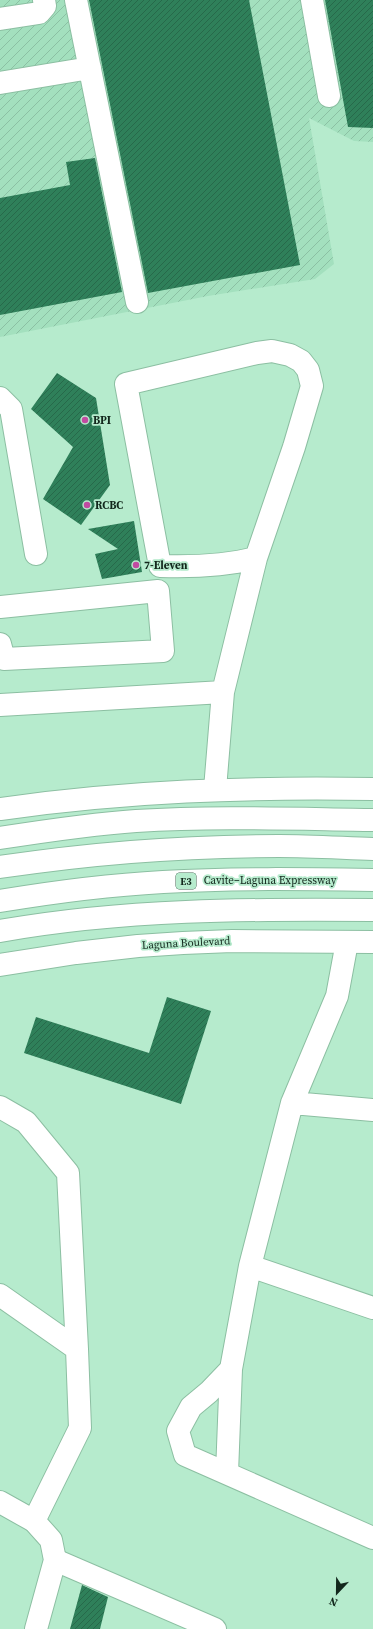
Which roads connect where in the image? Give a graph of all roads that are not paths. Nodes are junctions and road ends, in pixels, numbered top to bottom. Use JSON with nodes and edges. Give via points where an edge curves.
{"nodes":[{"id":1,"x":44,"y":0,"type":"edge"},
{"id":2,"x":76,"y":0,"type":"edge"},
{"id":3,"x":312,"y":0,"type":"edge"},
{"id":4,"x":0,"y":19,"type":"edge"},
{"id":5,"x":90,"y":68,"type":"junction"},
{"id":6,"x":0,"y":83,"type":"edge"},
{"id":7,"x":329,"y":96,"type":"dead end"},
{"id":8,"x":137,"y":302,"type":"dead end"},
{"id":9,"x":0,"y":398,"type":"edge"},
{"id":10,"x":36,"y":554,"type":"dead end"},
{"id":11,"x":256,"y":558,"type":"junction"},
{"id":12,"x":0,"y":608,"type":"edge"},
{"id":13,"x":0,"y":644,"type":"edge"},
{"id":14,"x":223,"y":692,"type":"junction"},
{"id":15,"x":0,"y":705,"type":"edge"},
{"id":16,"x":215,"y":789,"type":"junction"},
{"id":17,"x":373,"y":789,"type":"edge"},
{"id":18,"x":0,"y":809,"type":"edge"},
{"id":19,"x":373,"y":820,"type":"edge"},
{"id":20,"x":0,"y":838,"type":"edge"},
{"id":21,"x":373,"y":849,"type":"edge"},
{"id":22,"x":0,"y":867,"type":"edge"},
{"id":23,"x":373,"y":880,"type":"edge"},
{"id":24,"x":0,"y":901,"type":"edge"},
{"id":25,"x":373,"y":910,"type":"edge"},
{"id":26,"x":0,"y":931,"type":"edge"},
{"id":27,"x":347,"y":942,"type":"junction"},
{"id":28,"x":373,"y":942,"type":"edge"},
{"id":29,"x":0,"y":965,"type":"edge"},
{"id":30,"x":292,"y":1103,"type":"junction"},
{"id":31,"x":0,"y":1107,"type":"edge"},
{"id":32,"x":373,"y":1110,"type":"edge"},
{"id":33,"x":250,"y":1266,"type":"junction"},
{"id":34,"x":0,"y":1295,"type":"edge"},
{"id":35,"x":373,"y":1308,"type":"edge"},
{"id":36,"x":77,"y":1349,"type":"junction"},
{"id":37,"x":231,"y":1369,"type":"junction"},
{"id":38,"x":227,"y":1473,"type":"junction"},
{"id":39,"x":0,"y":1502,"type":"edge"},
{"id":40,"x":34,"y":1521,"type":"junction"},
{"id":41,"x":373,"y":1538,"type":"edge"},
{"id":42,"x":55,"y":1560,"type":"junction"},
{"id":43,"x":36,"y":1629,"type":"edge"},
{"id":44,"x":215,"y":1629,"type":"edge"}],
"edges":[{"from":1,"to":4,"type":"main road","via":[[45,6],[39,13]]},
{"from":2,"to":5,"type":"main road"},
{"from":3,"to":7,"type":"main road"},
{"from":5,"to":6,"type":"main road"},
{"from":5,"to":8,"type":"main road"},
{"from":9,"to":10,"type":"main road","via":[[11,409]]},
{"from":11,"to":11,"type":"main road","via":[[312,386],[308,370],[301,361],[290,355],[272,351],[126,384],[160,566],[185,567]]},
{"from":11,"to":14,"type":"main road"},
{"from":12,"to":13,"type":"main road","via":[[158,591],[163,651],[4,659]]},
{"from":14,"to":15,"type":"main road"},
{"from":14,"to":16,"type":"main road"},
{"from":16,"to":17,"type":"main road"},
{"from":16,"to":18,"type":"main road","via":[[95,797]]},
{"from":19,"to":20,"type":"main road","via":[[169,819],[89,825]]},
{"from":21,"to":22,"type":"main road","via":[[279,846],[152,850],[97,854]]},
{"from":23,"to":24,"type":"main road","name":"Cavite–Laguna Expressway","number":"E3","via":[[163,882],[102,886]]},
{"from":25,"to":26,"type":"main road","via":[[246,910],[145,915],[69,921]]},
{"from":27,"to":28,"type":"main road","name":"Laguna Boulevard"},
{"from":27,"to":29,"type":"main road","name":"Laguna Boulevard","via":[[232,941],[138,946]]},
{"from":27,"to":30,"type":"main road","via":[[337,996]]},
{"from":30,"to":32,"type":"main road"},
{"from":30,"to":33,"type":"main road"},
{"from":31,"to":36,"type":"main road","via":[[26,1122],[68,1173]]},
{"from":33,"to":35,"type":"main road"},
{"from":33,"to":37,"type":"main road"},
{"from":34,"to":36,"type":"main road"},
{"from":36,"to":40,"type":"main road","via":[[80,1428]]},
{"from":37,"to":38,"type":"main road"},
{"from":37,"to":38,"type":"main road","via":[[191,1407],[178,1432],[184,1455]]},
{"from":38,"to":41,"type":"main road"},
{"from":39,"to":40,"type":"main road"},
{"from":40,"to":42,"type":"main road","via":[[51,1540]]},
{"from":42,"to":43,"type":"main road"},
{"from":42,"to":44,"type":"main road"}]}
